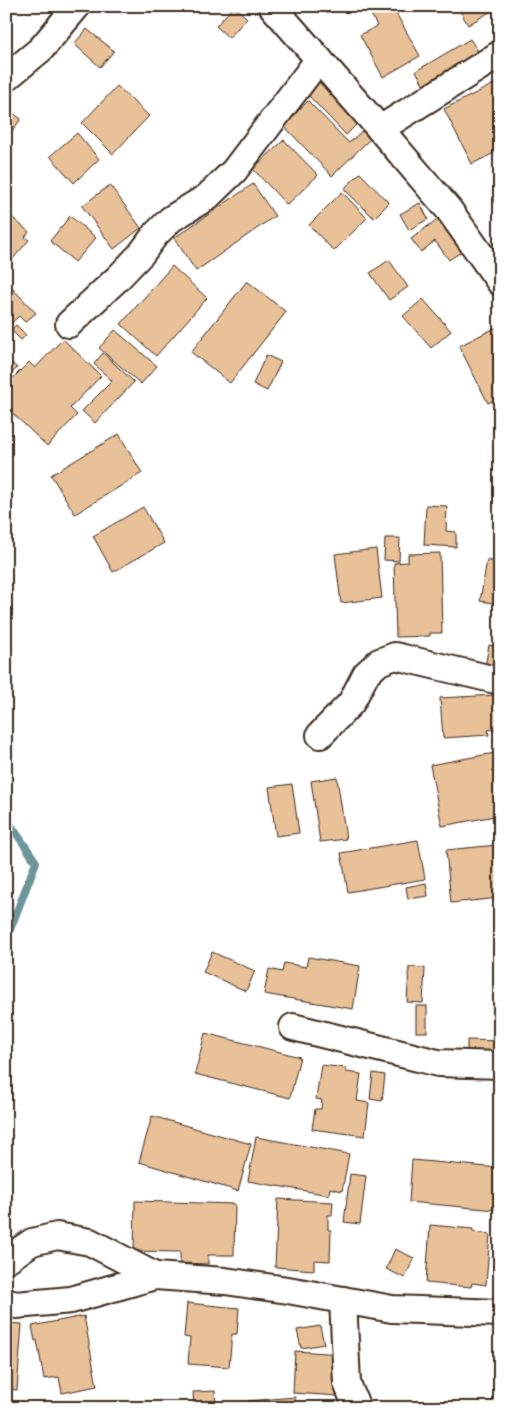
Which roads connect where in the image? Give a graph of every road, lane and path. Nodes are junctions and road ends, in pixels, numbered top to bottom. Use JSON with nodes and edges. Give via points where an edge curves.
{"nodes":[{"id":1,"x":77,"y":6,"type":"edge"},
{"id":2,"x":272,"y":6,"type":"edge"},
{"id":3,"x":500,"y":54,"type":"edge"},
{"id":4,"x":319,"y":58,"type":"junction"},
{"id":5,"x":6,"y":78,"type":"edge"},
{"id":6,"x":380,"y":129,"type":"junction"},
{"id":7,"x":500,"y":282,"type":"edge"},
{"id":8,"x":69,"y":324,"type":"dead end"},
{"id":9,"x":500,"y":681,"type":"edge"},
{"id":10,"x":320,"y":734,"type":"dead end"},
{"id":11,"x":293,"y":1027,"type":"dead end"},
{"id":12,"x":500,"y":1065,"type":"edge"},
{"id":13,"x":6,"y":1260,"type":"edge"},
{"id":14,"x":155,"y":1276,"type":"junction"},
{"id":15,"x":343,"y":1300,"type":"junction"},
{"id":16,"x":6,"y":1302,"type":"edge"},
{"id":17,"x":500,"y":1313,"type":"edge"},
{"id":18,"x":357,"y":1408,"type":"edge"}],
"edges":[{"from":1,"to":5,"type":"street","via":[[41,50]]},
{"from":2,"to":4,"type":"street"},
{"from":3,"to":6,"type":"street"},
{"from":4,"to":6,"type":"street"},
{"from":4,"to":8,"type":"street","via":[[234,171],[207,197],[172,219],[119,277]]},
{"from":6,"to":7,"type":"street","via":[[449,210]]},
{"from":9,"to":10,"type":"street","via":[[395,656],[379,662],[366,674],[351,703]]},
{"from":11,"to":12,"type":"street","via":[[438,1063]]},
{"from":13,"to":14,"type":"street","via":[[32,1242],[57,1236],[90,1242]]},
{"from":14,"to":15,"type":"street","via":[[225,1281]]},
{"from":14,"to":16,"type":"street","via":[[71,1300],[16,1305]]},
{"from":15,"to":17,"type":"street","via":[[392,1309]]},
{"from":15,"to":18,"type":"street","via":[[347,1383]]}]}
